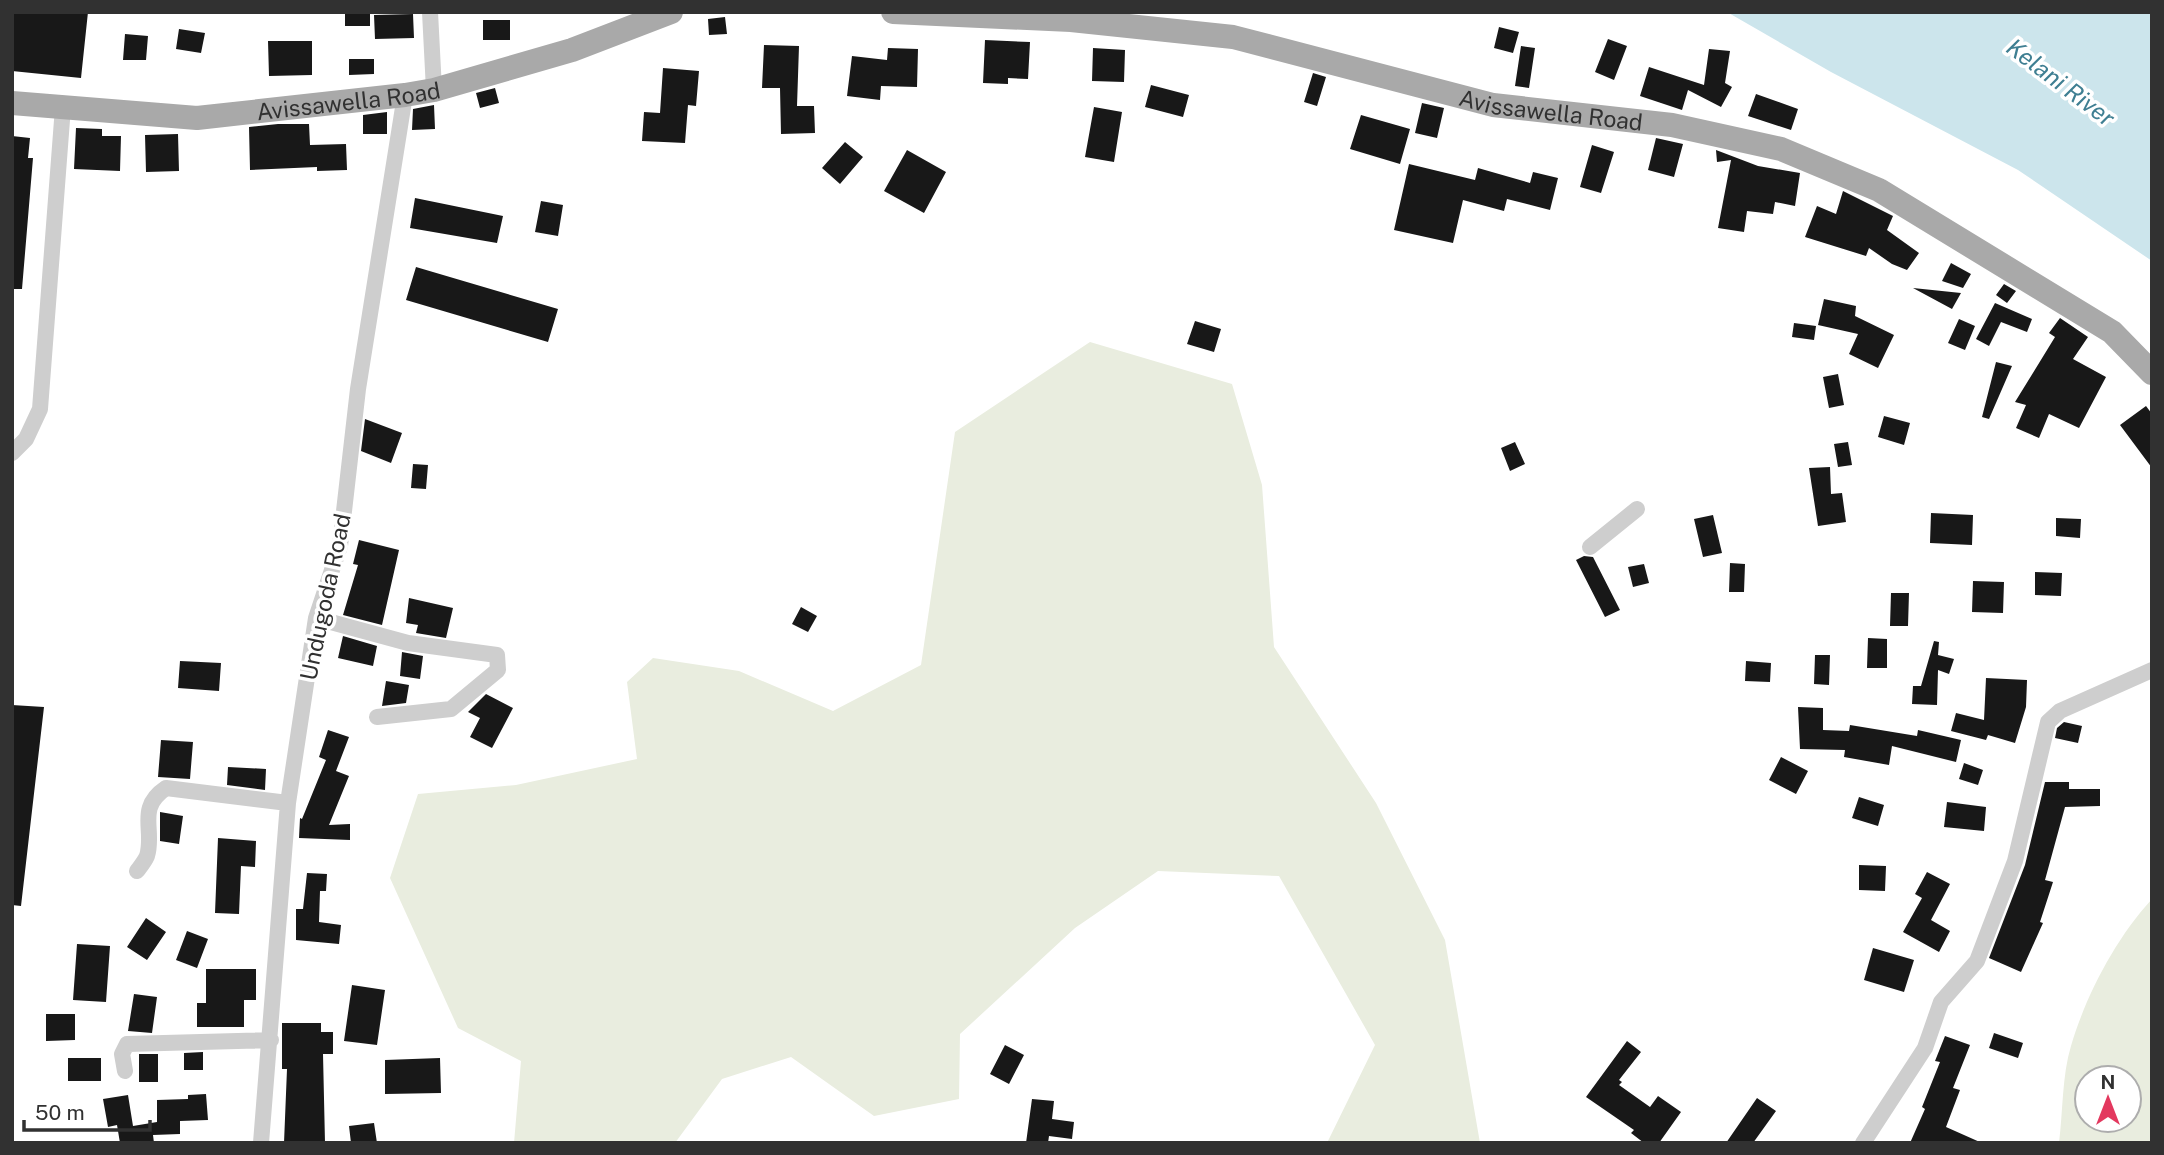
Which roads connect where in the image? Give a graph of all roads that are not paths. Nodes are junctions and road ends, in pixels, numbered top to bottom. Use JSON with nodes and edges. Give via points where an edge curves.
{"nodes":[{"id":1,"x":430,"y":12,"type":"edge"},
{"id":2,"x":671,"y":12,"type":"edge"},
{"id":3,"x":893,"y":12,"type":"edge"},
{"id":4,"x":434,"y":90,"type":"junction"},
{"id":5,"x":405,"y":96,"type":"junction"},
{"id":6,"x":12,"y":103,"type":"edge"},
{"id":7,"x":63,"y":107,"type":"junction"},
{"id":8,"x":2152,"y":373,"type":"edge"},
{"id":9,"x":12,"y":453,"type":"edge"},
{"id":10,"x":1637,"y":509,"type":"dead end"},
{"id":11,"x":1590,"y":547,"type":"dead end"},
{"id":12,"x":316,"y":618,"type":"junction"},
{"id":13,"x":2152,"y":670,"type":"edge"},
{"id":14,"x":377,"y":718,"type":"dead end"},
{"id":15,"x":288,"y":803,"type":"junction"},
{"id":16,"x":137,"y":871,"type":"dead end"},
{"id":17,"x":271,"y":1040,"type":"junction"},
{"id":18,"x":125,"y":1071,"type":"dead end"},
{"id":19,"x":261,"y":1143,"type":"edge"},
{"id":20,"x":1863,"y":1143,"type":"edge"}],
"edges":[{"from":1,"to":4,"type":"street"},
{"from":2,"to":4,"type":"main road","name":"Avissawella Road","via":[[572,50]]},
{"from":3,"to":8,"type":"main road","name":"Avissawella Road","via":[[1071,20],[1233,37],[1493,105],[1672,125],[1781,149],[1880,190],[2112,332]]},
{"from":4,"to":5,"type":"main road","name":"Avissawella Road"},
{"from":5,"to":7,"type":"main road","name":"Avissawella Road","via":[[197,118]]},
{"from":5,"to":12,"type":"street","name":"Undugoda Road","via":[[358,389],[340,546]]},
{"from":6,"to":7,"type":"main road","name":"Avissawella Road"},
{"from":7,"to":9,"type":"street","via":[[40,409],[26,439]]},
{"from":10,"to":11,"type":"street"},
{"from":12,"to":14,"type":"street","via":[[408,643],[497,655],[498,670],[451,709]]},
{"from":12,"to":15,"type":"street","name":"Undugoda Road"},
{"from":13,"to":20,"type":"street","via":[[2060,711],[2048,722],[2015,861],[1977,961],[1941,1002],[1924,1048]]},
{"from":15,"to":16,"type":"street","via":[[166,788],[154,796],[146,819],[147,856]]},
{"from":15,"to":17,"type":"street","name":"Undugoda Road"},
{"from":17,"to":18,"type":"street","via":[[127,1044],[122,1054]]},
{"from":17,"to":19,"type":"street","name":"Undugoda Road"}]}
